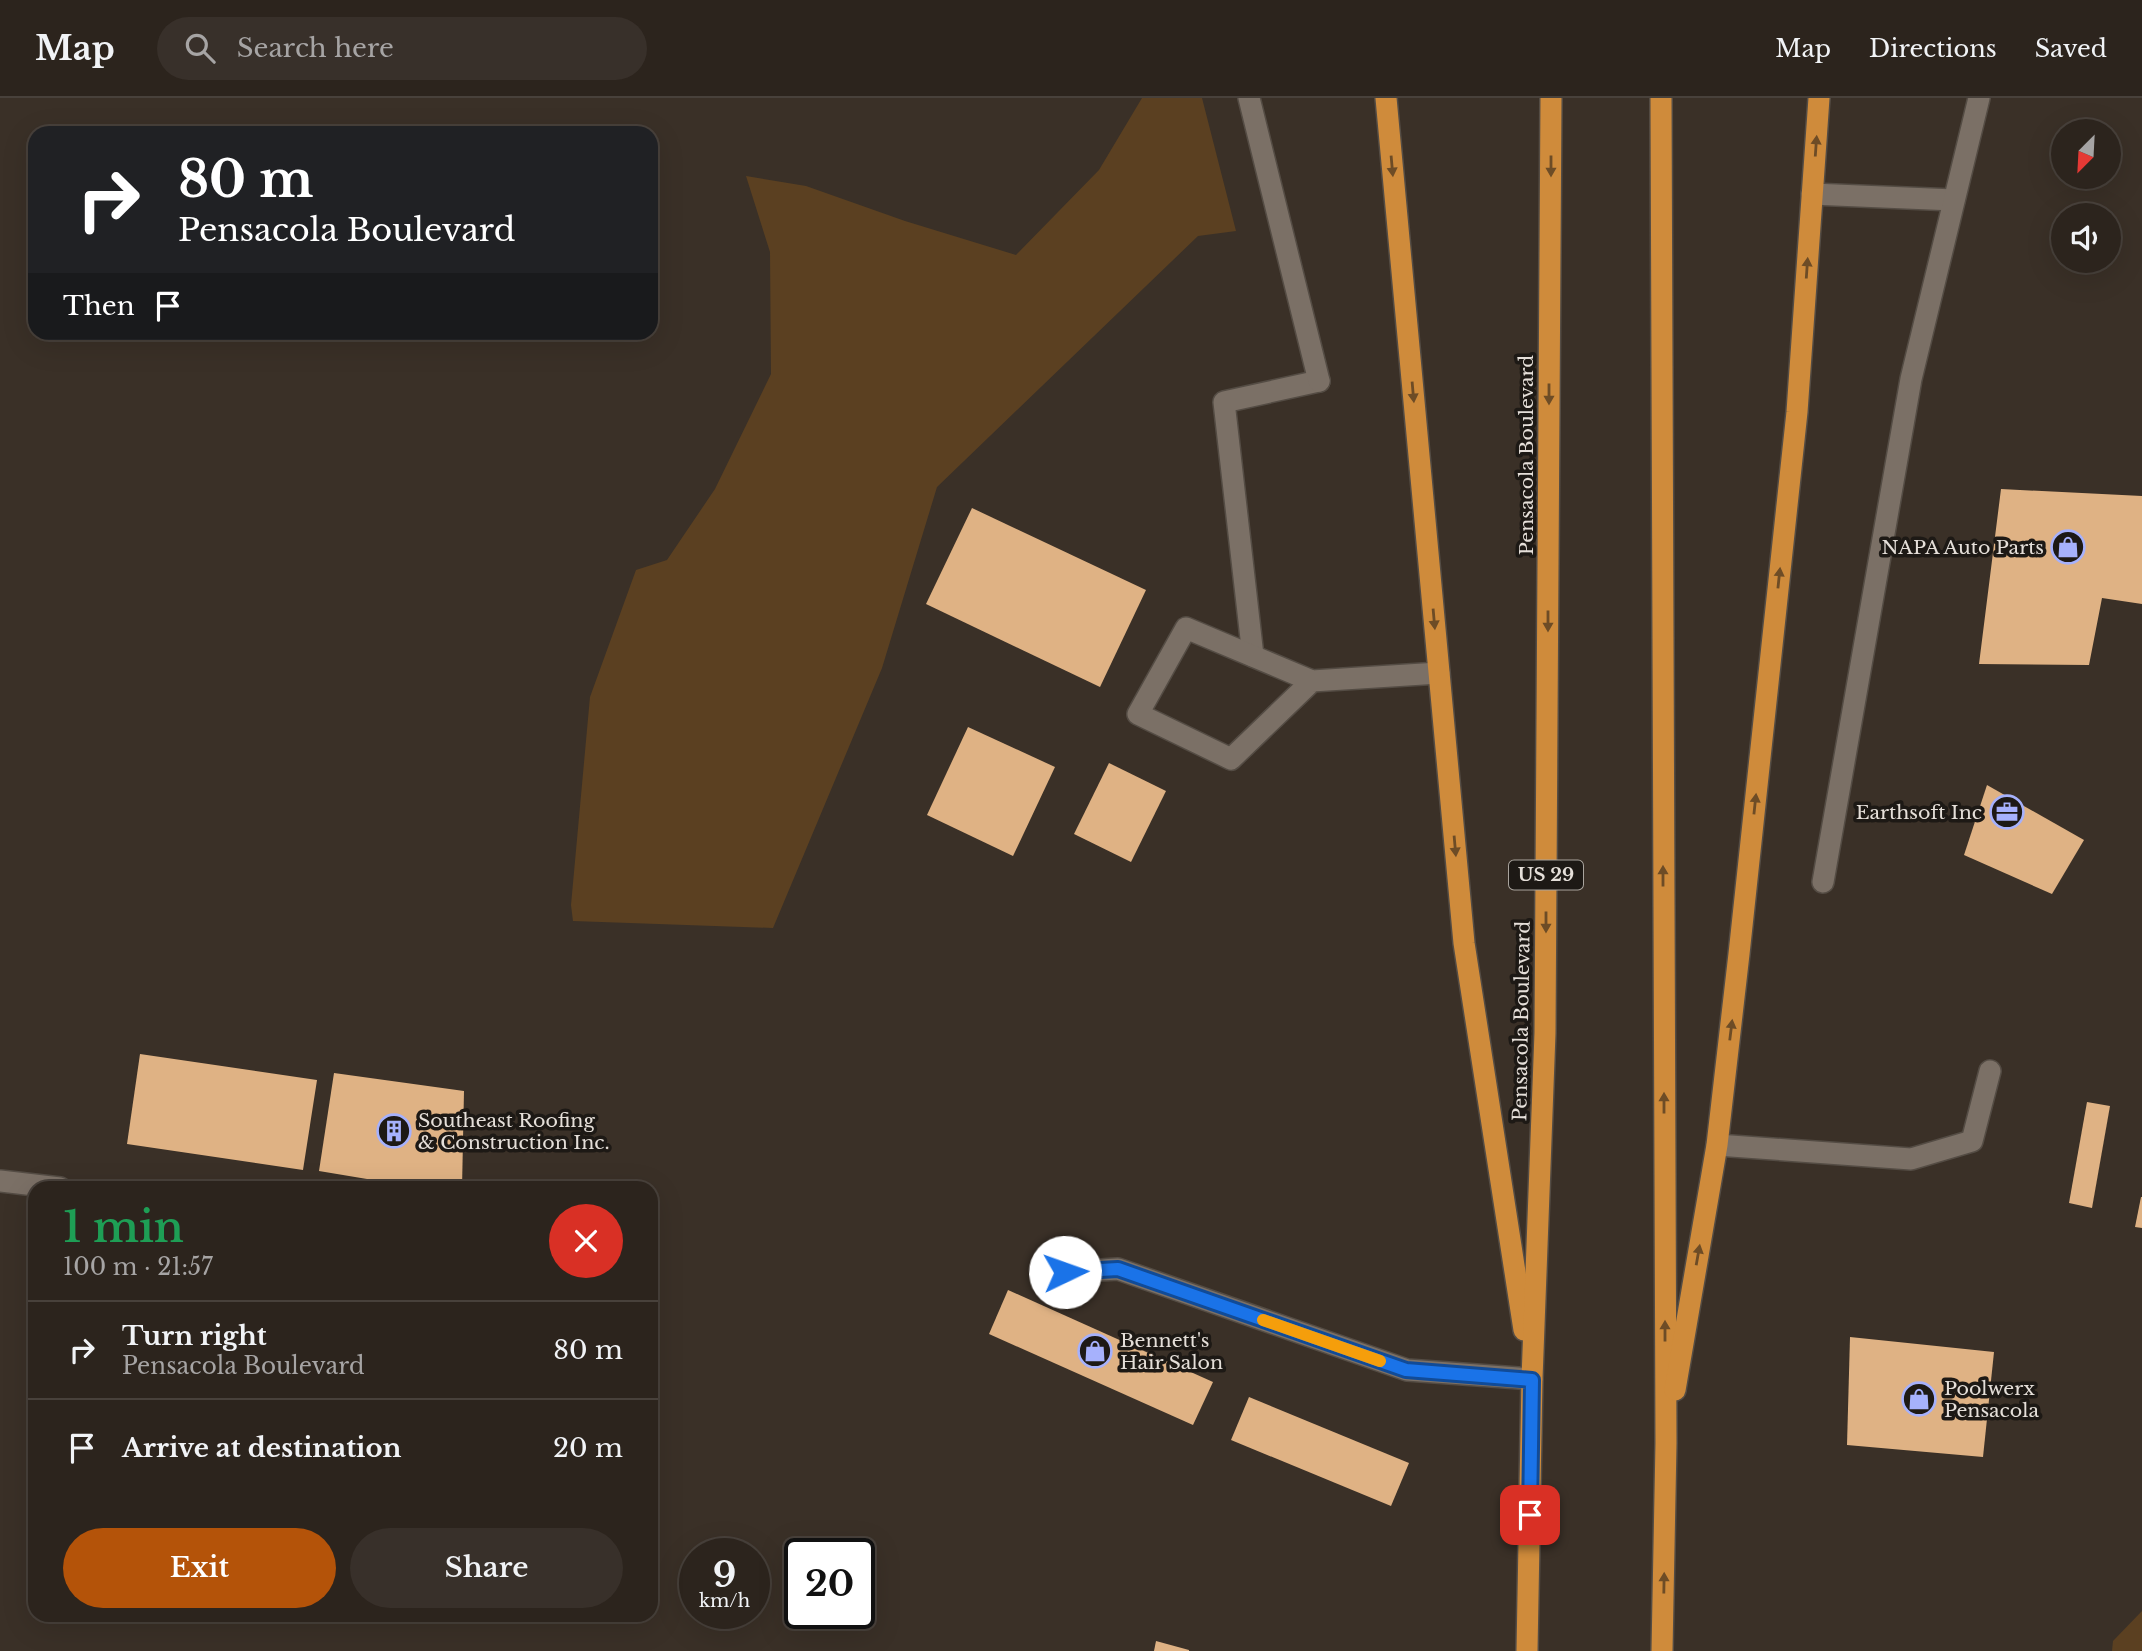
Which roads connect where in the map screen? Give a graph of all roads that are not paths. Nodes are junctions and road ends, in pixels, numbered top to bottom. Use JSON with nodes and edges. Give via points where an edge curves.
{"nodes":[{"id":1,"x":1249,"y":98,"type":"edge"},
{"id":2,"x":1386,"y":98,"type":"edge"},
{"id":3,"x":1551,"y":98,"type":"edge"},
{"id":4,"x":1661,"y":98,"type":"edge"},
{"id":5,"x":1819,"y":98,"type":"edge"},
{"id":6,"x":1979,"y":98,"type":"edge"},
{"id":7,"x":1812,"y":194,"type":"junction"},
{"id":8,"x":1954,"y":200,"type":"junction"},
{"id":9,"x":1253,"y":656,"type":"junction"},
{"id":10,"x":1439,"y":673,"type":"junction"},
{"id":11,"x":1312,"y":681,"type":"junction"},
{"id":12,"x":1823,"y":881,"type":"dead end"},
{"id":13,"x":1990,"y":1070,"type":"dead end"},
{"id":14,"x":1717,"y":1145,"type":"junction"},
{"id":15,"x":0,"y":1181,"type":"edge"},
{"id":16,"x":28,"y":1184,"type":"edge"},
{"id":17,"x":1065,"y":1272,"type":"dead end"},
{"id":18,"x":1532,"y":1380,"type":"junction"},
{"id":19,"x":1666,"y":1443,"type":"junction"},
{"id":20,"x":1527,"y":1651,"type":"edge"},
{"id":21,"x":1662,"y":1651,"type":"edge"}],
"edges":[{"from":1,"to":9,"type":"street","via":[[1319,381],[1224,402]]},
{"from":2,"to":10,"type":"highway","one_way":true},
{"from":3,"to":18,"type":"highway","name":"Pensacola Boulevard","number":"US 29","one_way":true,"via":[[1545,1032]]},
{"from":19,"to":4,"type":"highway","one_way":true},
{"from":7,"to":5,"type":"highway","one_way":true},
{"from":6,"to":8,"type":"street"},
{"from":7,"to":8,"type":"street"},
{"from":14,"to":7,"type":"highway","one_way":true,"via":[[1797,412]]},
{"from":8,"to":12,"type":"street","via":[[1911,379]]},
{"from":9,"to":11,"type":"street"},
{"from":9,"to":11,"type":"street","via":[[1186,628],[1138,714],[1231,759]]},
{"from":10,"to":11,"type":"street"},
{"from":10,"to":18,"type":"highway","one_way":true,"via":[[1464,943]]},
{"from":13,"to":14,"type":"street","via":[[1972,1141],[1911,1158]]},
{"from":19,"to":14,"type":"highway","one_way":true},
{"from":15,"to":16,"type":"street"},
{"from":17,"to":18,"type":"street","via":[[1118,1269],[1406,1370]]},
{"from":18,"to":20,"type":"highway","name":"Pensacola Boulevard","number":"US 29"},
{"from":21,"to":19,"type":"highway","one_way":true}]}
